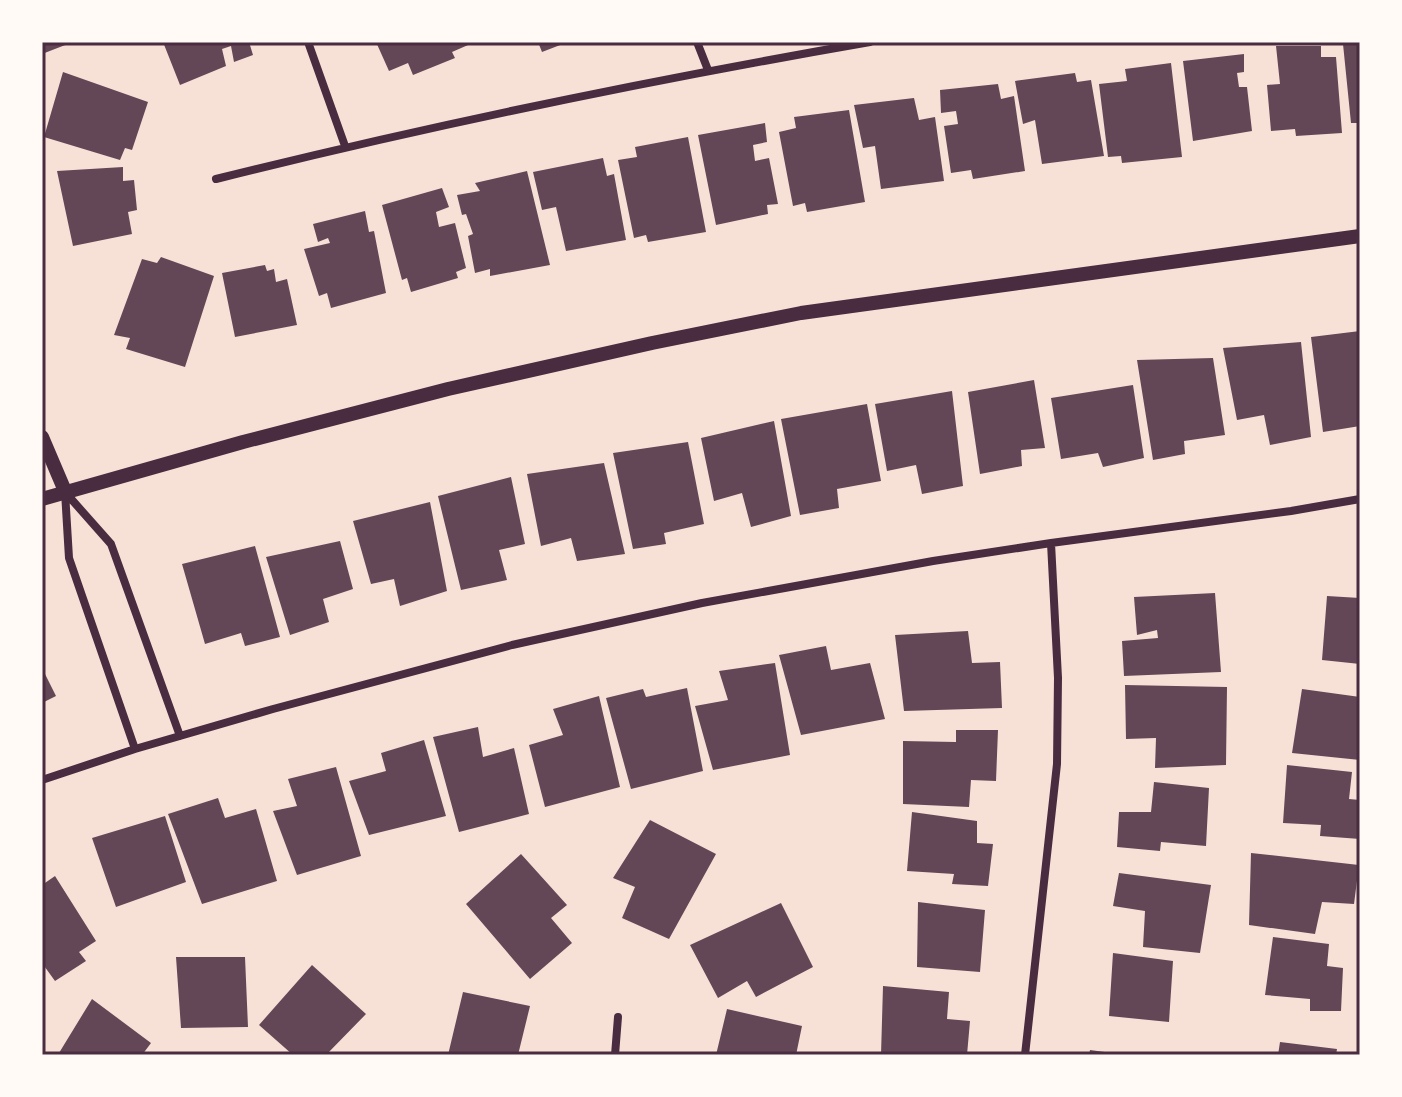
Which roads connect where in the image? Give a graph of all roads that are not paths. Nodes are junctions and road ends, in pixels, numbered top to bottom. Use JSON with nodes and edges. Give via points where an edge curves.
{"nodes":[{"id":1,"x":308,"y":42,"type":"edge"},
{"id":2,"x":697,"y":42,"type":"edge"},
{"id":3,"x":870,"y":42,"type":"edge"},
{"id":4,"x":708,"y":70,"type":"junction"},
{"id":5,"x":345,"y":146,"type":"junction"},
{"id":6,"x":216,"y":179,"type":"dead end"},
{"id":7,"x":1360,"y":236,"type":"edge"},
{"id":8,"x":42,"y":437,"type":"edge"},
{"id":9,"x":65,"y":491,"type":"junction"},
{"id":10,"x":42,"y":499,"type":"edge"},
{"id":11,"x":1360,"y":499,"type":"edge"},
{"id":12,"x":1051,"y":543,"type":"junction"},
{"id":13,"x":180,"y":736,"type":"junction"},
{"id":14,"x":135,"y":749,"type":"junction"},
{"id":15,"x":42,"y":780,"type":"edge"},
{"id":16,"x":618,"y":1017,"type":"dead end"},
{"id":17,"x":615,"y":1055,"type":"edge"},
{"id":18,"x":1025,"y":1055,"type":"edge"}],
"edges":[{"from":1,"to":5,"type":"street"},
{"from":2,"to":4,"type":"street"},
{"from":3,"to":4,"type":"street"},
{"from":4,"to":5,"type":"street"},
{"from":5,"to":6,"type":"street"},
{"from":7,"to":9,"type":"street","via":[[801,313],[448,389]]},
{"from":8,"to":9,"type":"street"},
{"from":9,"to":10,"type":"street"},
{"from":9,"to":13,"type":"street","via":[[111,544]]},
{"from":9,"to":14,"type":"street","via":[[69,558]]},
{"from":11,"to":12,"type":"street"},
{"from":12,"to":13,"type":"street","via":[[702,603],[541,639]]},
{"from":12,"to":18,"type":"street","via":[[1057,764]]},
{"from":13,"to":14,"type":"street"},
{"from":14,"to":15,"type":"street"},
{"from":16,"to":17,"type":"street"}]}
